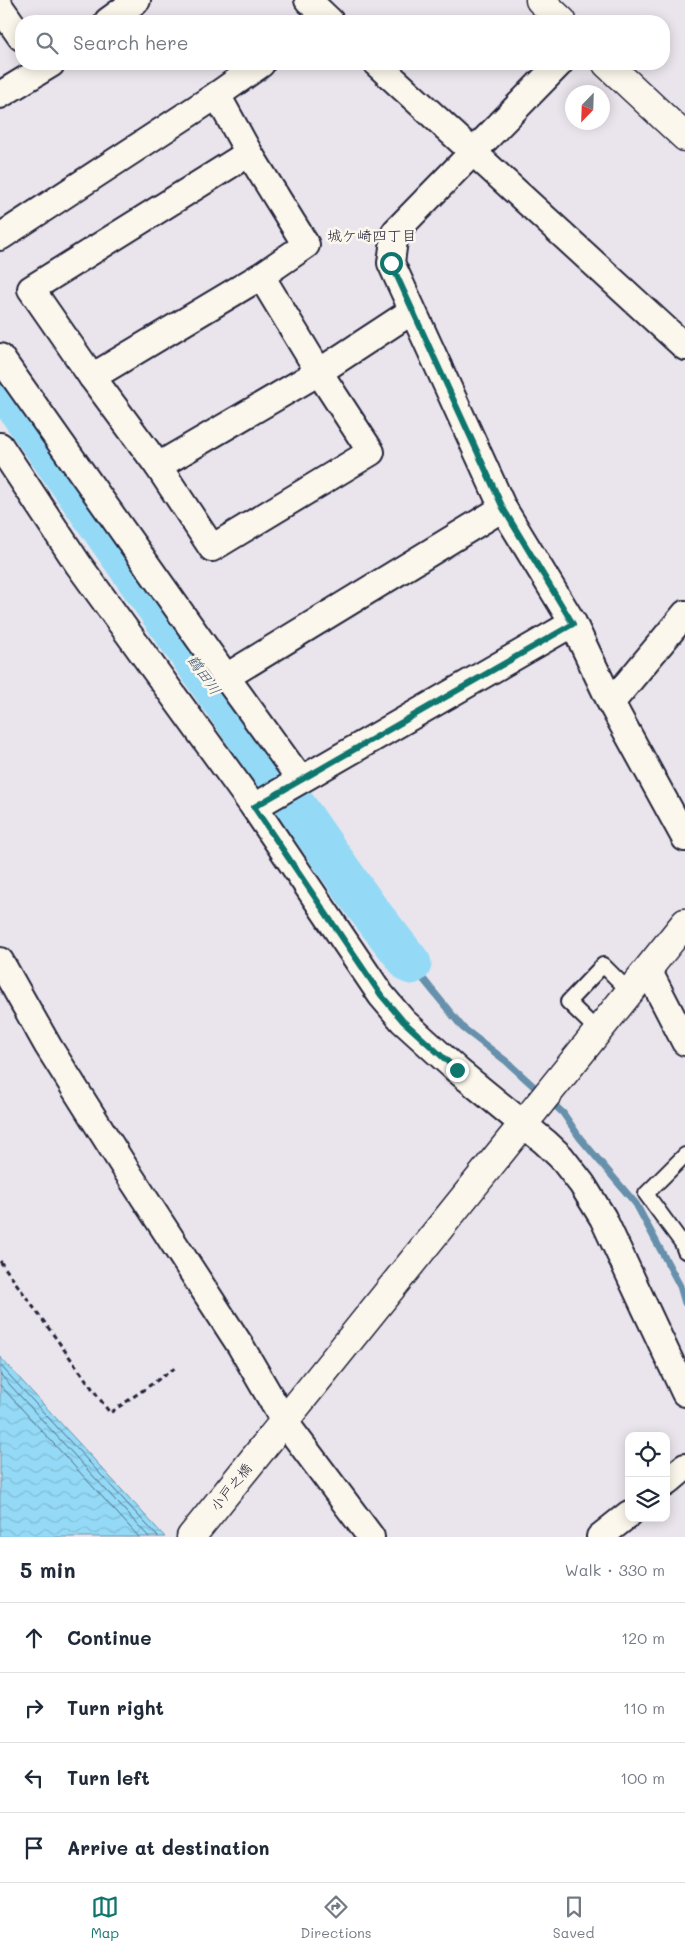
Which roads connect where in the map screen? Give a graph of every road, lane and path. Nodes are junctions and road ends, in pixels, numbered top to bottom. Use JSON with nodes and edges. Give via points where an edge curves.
{"nodes":[{"id":1,"x":137,"y":0,"type":"edge"},
{"id":2,"x":540,"y":0,"type":"edge"},
{"id":3,"x":0,"y":7,"type":"edge"},
{"id":4,"x":116,"y":15,"type":"edge"},
{"id":5,"x":556,"y":15,"type":"edge"},
{"id":6,"x":15,"y":28,"type":"edge"},
{"id":7,"x":38,"y":70,"type":"edge"},
{"id":8,"x":252,"y":70,"type":"edge"},
{"id":9,"x":384,"y":70,"type":"edge"},
{"id":10,"x":552,"y":70,"type":"edge"},
{"id":11,"x":613,"y":70,"type":"edge"},
{"id":12,"x":0,"y":95,"type":"edge"},
{"id":13,"x":217,"y":95,"type":"junction"},
{"id":14,"x":685,"y":137,"type":"edge"},
{"id":15,"x":474,"y":152,"type":"junction"},
{"id":16,"x":249,"y":153,"type":"junction"},
{"id":17,"x":0,"y":236,"type":"edge"},
{"id":18,"x":261,"y":276,"type":"junction"},
{"id":19,"x":412,"y":311,"type":"junction"},
{"id":20,"x":685,"y":347,"type":"edge"},
{"id":21,"x":0,"y":357,"type":"edge"},
{"id":22,"x":319,"y":372,"type":"junction"},
{"id":23,"x":92,"y":377,"type":"junction"},
{"id":24,"x":0,"y":446,"type":"edge"},
{"id":25,"x":158,"y":466,"type":"junction"},
{"id":26,"x":503,"y":508,"type":"junction"},
{"id":27,"x":685,"y":614,"type":"edge"},
{"id":28,"x":573,"y":624,"type":"junction"},
{"id":29,"x":226,"y":677,"type":"junction"},
{"id":30,"x":611,"y":704,"type":"junction"},
{"id":31,"x":300,"y":779,"type":"junction"},
{"id":32,"x":254,"y":807,"type":"junction"},
{"id":33,"x":685,"y":838,"type":"edge"},
{"id":34,"x":685,"y":923,"type":"edge"},
{"id":35,"x":0,"y":961,"type":"edge"},
{"id":36,"x":648,"y":970,"type":"junction"},
{"id":37,"x":630,"y":992,"type":"junction"},
{"id":38,"x":598,"y":1031,"type":"junction"},
{"id":39,"x":685,"y":1042,"type":"edge"},
{"id":40,"x":523,"y":1123,"type":"junction"},
{"id":41,"x":685,"y":1156,"type":"edge"},
{"id":42,"x":685,"y":1251,"type":"edge"},
{"id":43,"x":0,"y":1261,"type":"edge"},
{"id":44,"x":175,"y":1368,"type":"dead end"},
{"id":45,"x":685,"y":1393,"type":"edge"},
{"id":46,"x":278,"y":1430,"type":"junction"},
{"id":47,"x":685,"y":1468,"type":"edge"},
{"id":48,"x":670,"y":1480,"type":"edge"},
{"id":49,"x":625,"y":1517,"type":"edge"},
{"id":50,"x":191,"y":1537,"type":"edge"},
{"id":51,"x":371,"y":1537,"type":"edge"},
{"id":52,"x":600,"y":1537,"type":"edge"}],
"edges":[{"from":1,"to":4,"type":"street"},
{"from":2,"to":5,"type":"street"},
{"from":3,"to":6,"type":"street"},
{"from":7,"to":12,"type":"street"},
{"from":8,"to":13,"type":"street"},
{"from":9,"to":15,"type":"street"},
{"from":10,"to":15,"type":"street"},
{"from":11,"to":14,"type":"street"},
{"from":13,"to":16,"type":"street"},
{"from":13,"to":17,"type":"street"},
{"from":15,"to":19,"type":"street","via":[[395,232],[391,263]]},
{"from":15,"to":20,"type":"street"},
{"from":16,"to":18,"type":"street","via":[[306,245]]},
{"from":16,"to":23,"type":"street","via":[[30,288]]},
{"from":18,"to":22,"type":"street"},
{"from":18,"to":23,"type":"street"},
{"from":19,"to":22,"type":"street"},
{"from":19,"to":26,"type":"street"},
{"from":21,"to":29,"type":"street"},
{"from":22,"to":25,"type":"street"},
{"from":22,"to":25,"type":"street","via":[[371,452],[212,548]]},
{"from":23,"to":25,"type":"street"},
{"from":24,"to":32,"type":"street","via":[[78,564]]},
{"from":26,"to":28,"type":"street"},
{"from":26,"to":29,"type":"street"},
{"from":27,"to":30,"type":"street"},
{"from":28,"to":30,"type":"street"},
{"from":28,"to":31,"type":"street"},
{"from":29,"to":31,"type":"street"},
{"from":30,"to":33,"type":"street"},
{"from":31,"to":32,"type":"street"},
{"from":32,"to":40,"type":"street","via":[[381,995],[403,1021]]},
{"from":34,"to":36,"type":"street","name":"小戸之橋"},
{"from":35,"to":46,"type":"street","via":[[48,1046],[240,1345]]},
{"from":36,"to":37,"type":"street","name":"小戸之橋"},
{"from":36,"to":39,"type":"street"},
{"from":37,"to":38,"type":"street","name":"小戸之橋"},
{"from":37,"to":38,"type":"lane","via":[[603,965],[568,1002]]},
{"from":38,"to":40,"type":"street","name":"小戸之橋"},
{"from":40,"to":45,"type":"street","via":[[561,1157],[604,1218]]},
{"from":40,"to":46,"type":"street","name":"小戸之橋"},
{"from":41,"to":42,"type":"lane","via":[[646,1194]]},
{"from":43,"to":44,"type":"path","via":[[110,1413]]},
{"from":46,"to":50,"type":"street","name":"小戸之橋"},
{"from":46,"to":51,"type":"street"},
{"from":47,"to":48,"type":"street"},
{"from":49,"to":52,"type":"street"}]}
